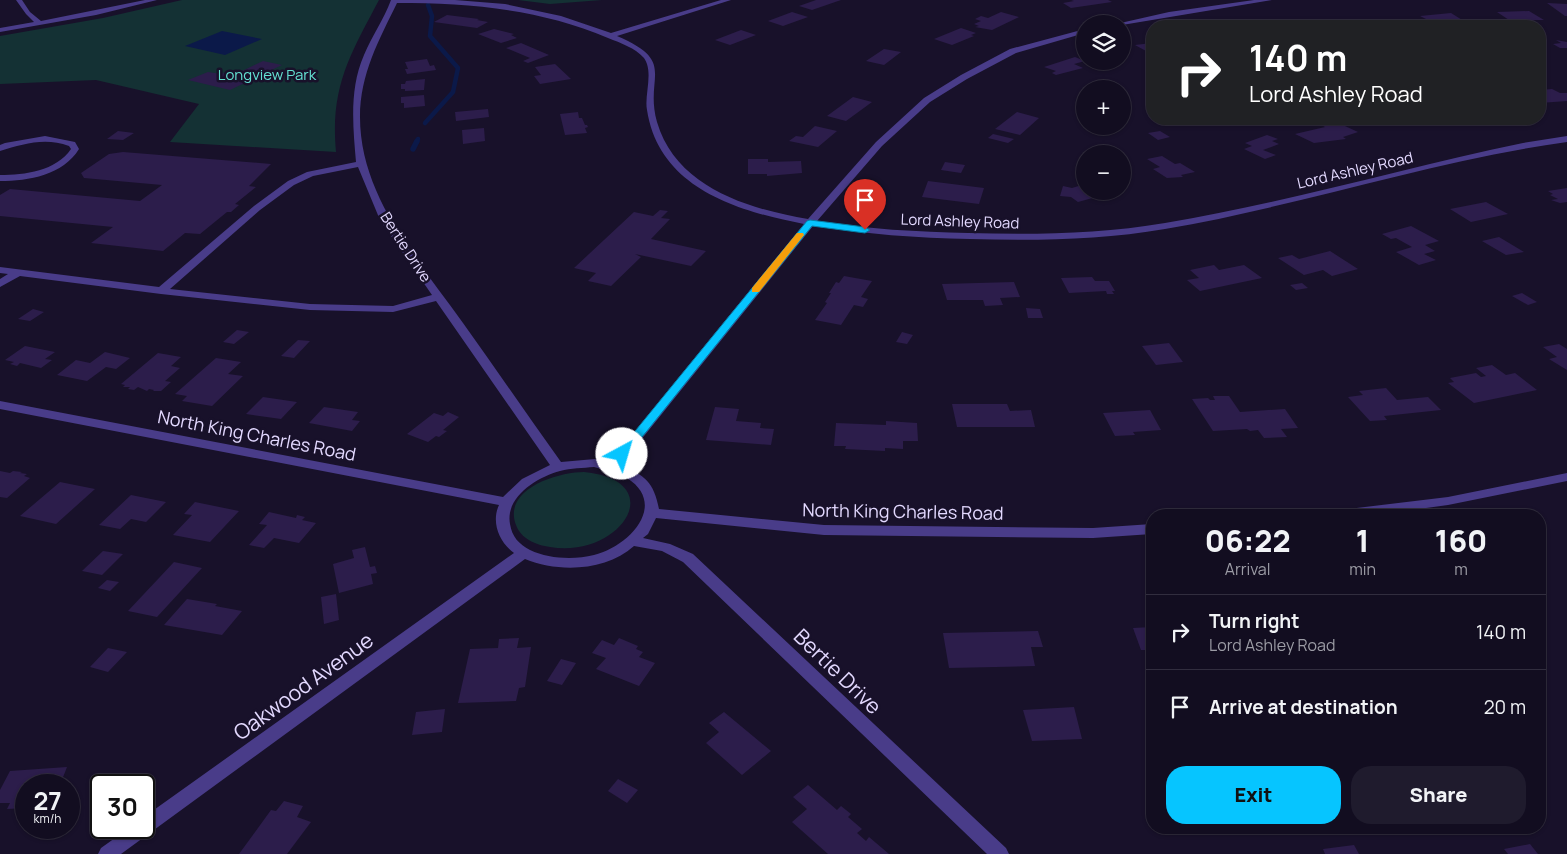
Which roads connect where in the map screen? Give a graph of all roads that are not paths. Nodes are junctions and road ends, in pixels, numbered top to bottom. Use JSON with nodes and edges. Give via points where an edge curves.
{"nodes":[{"id":1,"x":19,"y":0,"type":"edge"},
{"id":2,"x":154,"y":0,"type":"edge"},
{"id":3,"x":394,"y":0,"type":"edge"},
{"id":4,"x":728,"y":0,"type":"edge"},
{"id":5,"x":1269,"y":0,"type":"edge"},
{"id":6,"x":1131,"y":22,"type":"edge"},
{"id":7,"x":40,"y":23,"type":"junction"},
{"id":8,"x":0,"y":30,"type":"edge"},
{"id":9,"x":1076,"y":34,"type":"edge"},
{"id":10,"x":610,"y":36,"type":"junction"},
{"id":11,"x":1567,"y":139,"type":"edge"},
{"id":12,"x":0,"y":148,"type":"edge"},
{"id":13,"x":360,"y":164,"type":"junction"},
{"id":14,"x":0,"y":178,"type":"edge"},
{"id":15,"x":810,"y":223,"type":"junction"},
{"id":16,"x":0,"y":270,"type":"edge"},
{"id":17,"x":19,"y":272,"type":"junction"},
{"id":18,"x":0,"y":284,"type":"edge"},
{"id":19,"x":162,"y":291,"type":"junction"},
{"id":20,"x":439,"y":297,"type":"junction"},
{"id":21,"x":0,"y":405,"type":"edge"},
{"id":22,"x":613,"y":466,"type":"junction"},
{"id":23,"x":558,"y":467,"type":"junction"},
{"id":24,"x":1567,"y":477,"type":"edge"},
{"id":25,"x":507,"y":502,"type":"junction"},
{"id":26,"x":1386,"y":509,"type":"edge"},
{"id":27,"x":652,"y":513,"type":"junction"},
{"id":28,"x":1146,"y":529,"type":"edge"},
{"id":29,"x":635,"y":540,"type":"junction"},
{"id":30,"x":523,"y":553,"type":"junction"},
{"id":31,"x":108,"y":854,"type":"edge"},
{"id":32,"x":1000,"y":854,"type":"edge"}],
"edges":[{"from":1,"to":7,"type":"street"},
{"from":2,"to":7,"type":"street"},
{"from":3,"to":10,"type":"street","name":"Lord Ashley Road","via":[[457,1],[515,7],[570,19]]},
{"from":3,"to":13,"type":"street","name":"Bertie Drive","via":[[361,75],[356,117]]},
{"from":4,"to":10,"type":"street"},
{"from":5,"to":6,"type":"street"},
{"from":7,"to":8,"type":"street"},
{"from":9,"to":15,"type":"street","via":[[1013,51],[927,100],[879,144]]},
{"from":10,"to":15,"type":"street","name":"Lord Ashley Road","via":[[641,51],[652,64],[651,113],[660,138],[680,170],[700,187],[730,202]]},
{"from":11,"to":15,"type":"street","name":"Lord Ashley Road","via":[[1198,220],[1115,232],[983,237],[848,229]]},
{"from":12,"to":14,"type":"street","via":[[23,141],[53,139],[72,144],[75,149],[73,156],[53,168],[20,177]]},
{"from":13,"to":19,"type":"street","via":[[310,174],[291,183],[257,208]]},
{"from":13,"to":20,"type":"street","name":"Bertie Drive","via":[[385,220]]},
{"from":15,"to":22,"type":"street"},
{"from":16,"to":17,"type":"street"},
{"from":17,"to":18,"type":"street"},
{"from":17,"to":19,"type":"street"},
{"from":19,"to":20,"type":"street","via":[[310,307],[384,309]]},
{"from":20,"to":23,"type":"street","name":"Bertie Drive"},
{"from":21,"to":25,"type":"street","name":"North King Charles Road"},
{"from":22,"to":23,"type":"street","via":[[586,463]]},
{"from":22,"to":27,"type":"street","via":[[640,479],[648,489]]},
{"from":23,"to":25,"type":"street","via":[[519,487]]},
{"from":24,"to":26,"type":"street","via":[[1448,501]]},
{"from":25,"to":30,"type":"street","via":[[502,516],[504,530],[510,543]]},
{"from":27,"to":28,"type":"street","name":"North King Charles Road","via":[[824,530],[1093,533]]},
{"from":27,"to":29,"type":"street","via":[[646,528]]},
{"from":29,"to":30,"type":"street","via":[[616,553],[576,563],[544,561]]},
{"from":29,"to":32,"type":"street","name":"Bertie Drive","via":[[665,547],[688,558]]},
{"from":30,"to":31,"type":"street","name":"Oakwood Avenue"}]}
